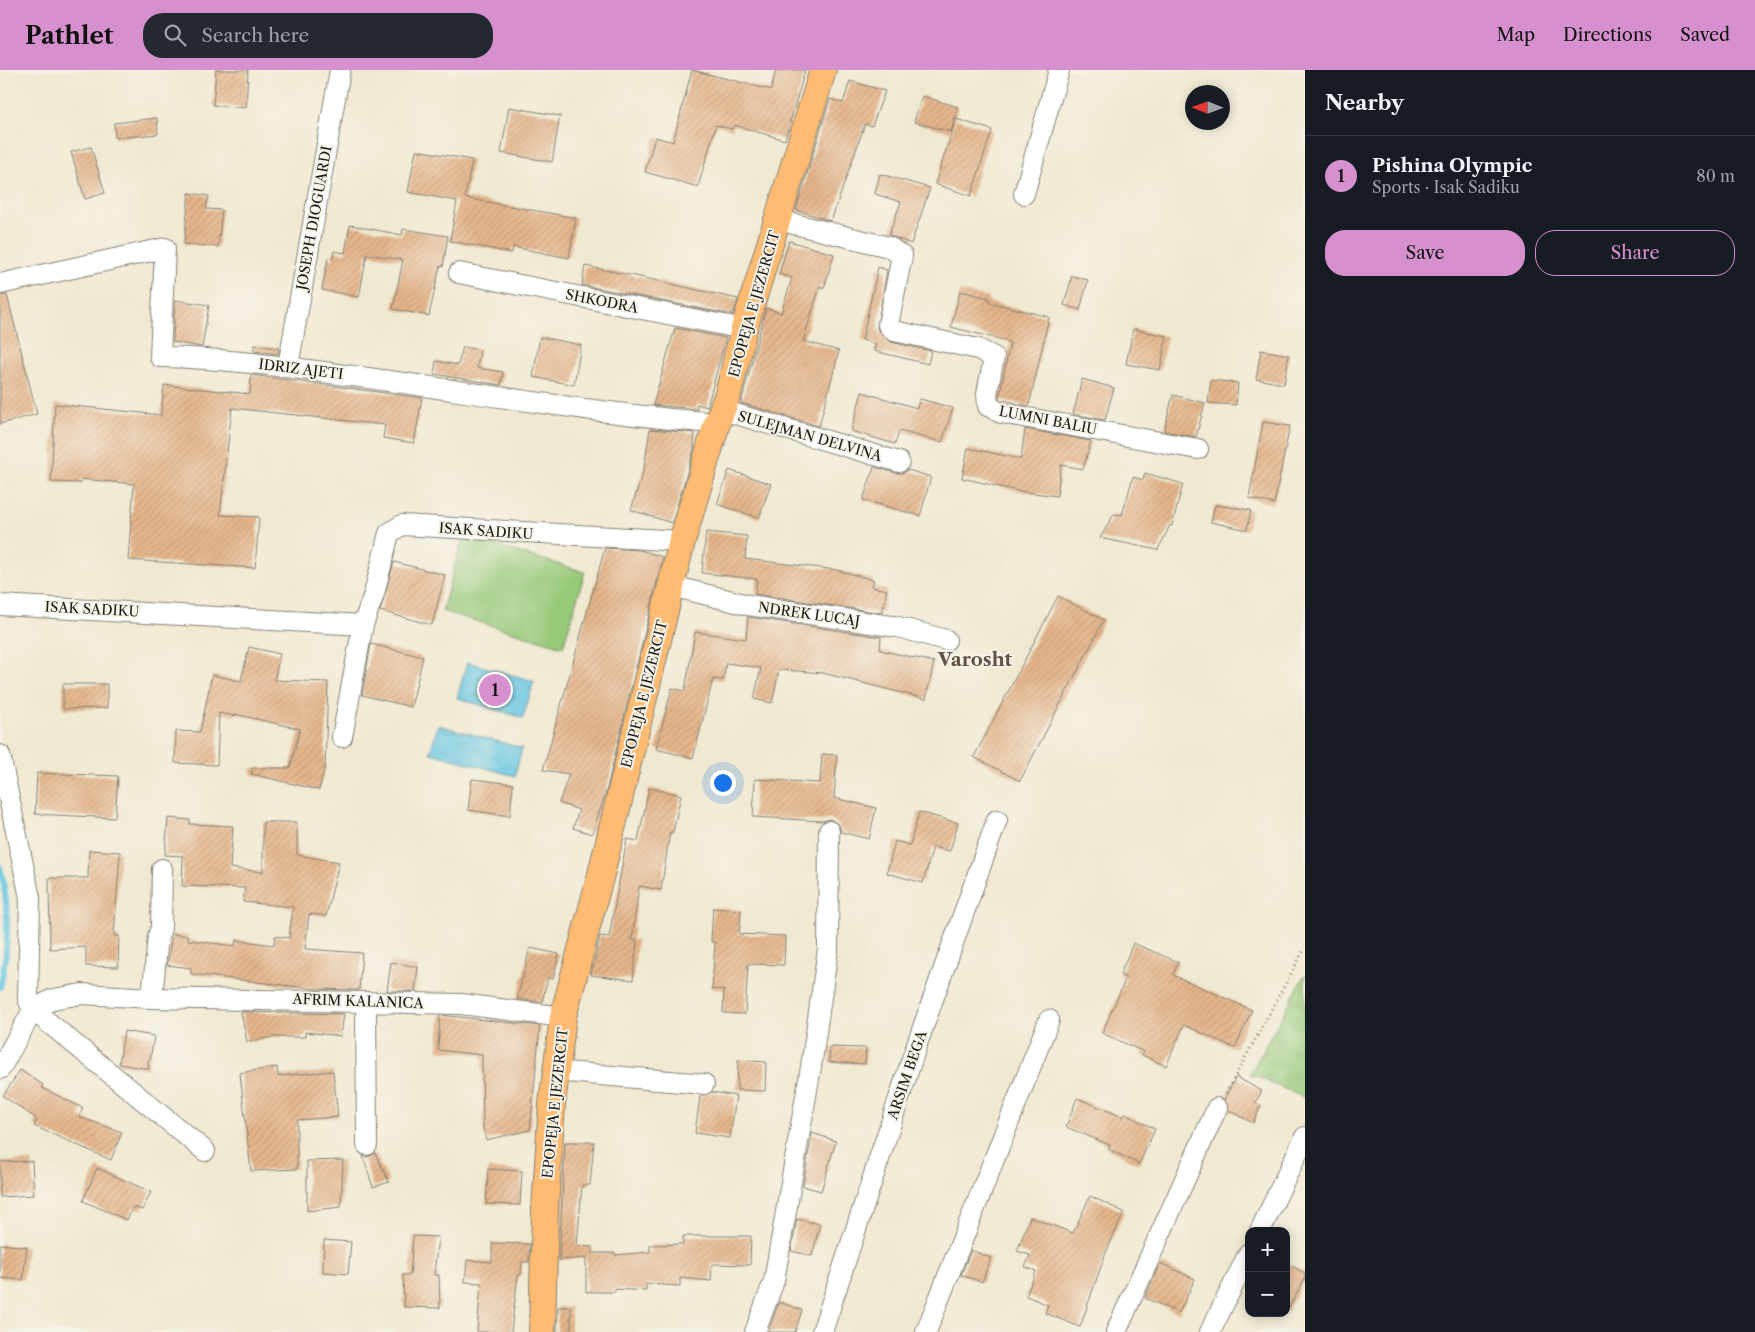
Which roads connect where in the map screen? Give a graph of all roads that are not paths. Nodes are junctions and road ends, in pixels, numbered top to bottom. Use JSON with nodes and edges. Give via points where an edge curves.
{"nodes":[{"id":1,"x":340,"y":70,"type":"edge"},
{"id":2,"x":823,"y":70,"type":"edge"},
{"id":3,"x":1059,"y":70,"type":"edge"},
{"id":4,"x":1024,"y":194,"type":"dead end"},
{"id":5,"x":778,"y":220,"type":"junction"},
{"id":6,"x":459,"y":273,"type":"dead end"},
{"id":7,"x":0,"y":284,"type":"edge"},
{"id":8,"x":744,"y":328,"type":"junction"},
{"id":9,"x":288,"y":367,"type":"junction"},
{"id":10,"x":719,"y":416,"type":"junction"},
{"id":11,"x":1198,"y":449,"type":"dead end"},
{"id":12,"x":899,"y":462,"type":"dead end"},
{"id":13,"x":682,"y":541,"type":"junction"},
{"id":14,"x":672,"y":586,"type":"junction"},
{"id":15,"x":0,"y":605,"type":"edge"},
{"id":16,"x":363,"y":625,"type":"junction"},
{"id":17,"x":946,"y":640,"type":"dead end"},
{"id":18,"x":342,"y":738,"type":"dead end"},
{"id":19,"x":0,"y":755,"type":"edge"},
{"id":20,"x":997,"y":820,"type":"dead end"},
{"id":21,"x":829,"y":832,"type":"dead end"},
{"id":22,"x":162,"y":869,"type":"dead end"},
{"id":23,"x":152,"y":998,"type":"junction"},
{"id":24,"x":366,"y":1002,"type":"junction"},
{"id":25,"x":34,"y":1010,"type":"junction"},
{"id":26,"x":563,"y":1017,"type":"junction"},
{"id":27,"x":1049,"y":1020,"type":"dead end"},
{"id":28,"x":0,"y":1069,"type":"edge"},
{"id":29,"x":555,"y":1071,"type":"junction"},
{"id":30,"x":704,"y":1084,"type":"dead end"},
{"id":31,"x":1217,"y":1108,"type":"road end"},
{"id":32,"x":1305,"y":1137,"type":"edge"},
{"id":33,"x":367,"y":1145,"type":"dead end"},
{"id":34,"x":206,"y":1151,"type":"dead end"},
{"id":35,"x":1262,"y":1227,"type":"edge"},
{"id":36,"x":1245,"y":1261,"type":"edge"},
{"id":37,"x":542,"y":1332,"type":"edge"},
{"id":38,"x":754,"y":1332,"type":"edge"},
{"id":39,"x":822,"y":1332,"type":"edge"},
{"id":40,"x":926,"y":1332,"type":"edge"},
{"id":41,"x":1116,"y":1332,"type":"edge"},
{"id":42,"x":1210,"y":1332,"type":"edge"}],
"edges":[{"from":1,"to":9,"type":"street","name":"JOSEPH DIOGUARDI"},
{"from":2,"to":5,"type":"main road","name":"EPOPEJA E JEZERCIT"},
{"from":3,"to":4,"type":"street"},
{"from":5,"to":8,"type":"main road","name":"EPOPEJA E JEZERCIT"},
{"from":5,"to":11,"type":"street","name":"LUMNI BALIU","via":[[889,246],[902,256],[888,325],[894,331],[978,349],[994,357],[987,394],[988,406],[994,410]]},
{"from":6,"to":8,"type":"street","name":"SHKODRA"},
{"from":7,"to":9,"type":"street","name":"IDRIZ AJETI","via":[[165,248],[160,356]]},
{"from":8,"to":10,"type":"main road","name":"EPOPEJA E JEZERCIT","via":[[728,394]]},
{"from":9,"to":10,"type":"street","name":"IDRIZ AJETI","via":[[617,412]]},
{"from":10,"to":12,"type":"street","name":"SULEJMAN DELVINA"},
{"from":10,"to":13,"type":"main road","name":"EPOPEJA E JEZERCIT"},
{"from":13,"to":14,"type":"main road","name":"EPOPEJA E JEZERCIT"},
{"from":13,"to":16,"type":"street","name":"ISAK SADIKU","via":[[402,525],[389,533]]},
{"from":14,"to":17,"type":"street","name":"NDREK LUCAJ","via":[[748,605],[898,627]]},
{"from":14,"to":26,"type":"main road","name":"EPOPEJA E JEZERCIT","via":[[602,874]]},
{"from":15,"to":16,"type":"street","name":"ISAK SADIKU"},
{"from":16,"to":18,"type":"street","name":"ISAK SADIKU"},
{"from":19,"to":25,"type":"street","via":[[30,898],[28,998]]},
{"from":20,"to":39,"type":"street","name":"ARSIM BEGA","via":[[917,1044]]},
{"from":21,"to":38,"type":"street","via":[[828,949],[813,1058],[774,1281]]},
{"from":22,"to":23,"type":"street","via":[[161,928]]},
{"from":23,"to":24,"type":"street","name":"AFRIM KALANICA"},
{"from":23,"to":25,"type":"street","name":"AFRIM KALANICA","via":[[82,994],[54,999]]},
{"from":24,"to":26,"type":"street","name":"AFRIM KALANICA","via":[[461,1004]]},
{"from":24,"to":33,"type":"street"},
{"from":25,"to":28,"type":"street"},
{"from":25,"to":34,"type":"street"},
{"from":26,"to":29,"type":"main road","name":"EPOPEJA E JEZERCIT"},
{"from":27,"to":40,"type":"street"},
{"from":29,"to":30,"type":"street"},
{"from":29,"to":37,"type":"main road","name":"EPOPEJA E JEZERCIT","via":[[545,1208]]},
{"from":31,"to":41,"type":"street"},
{"from":32,"to":35,"type":"street"},
{"from":36,"to":42,"type":"street"}]}
